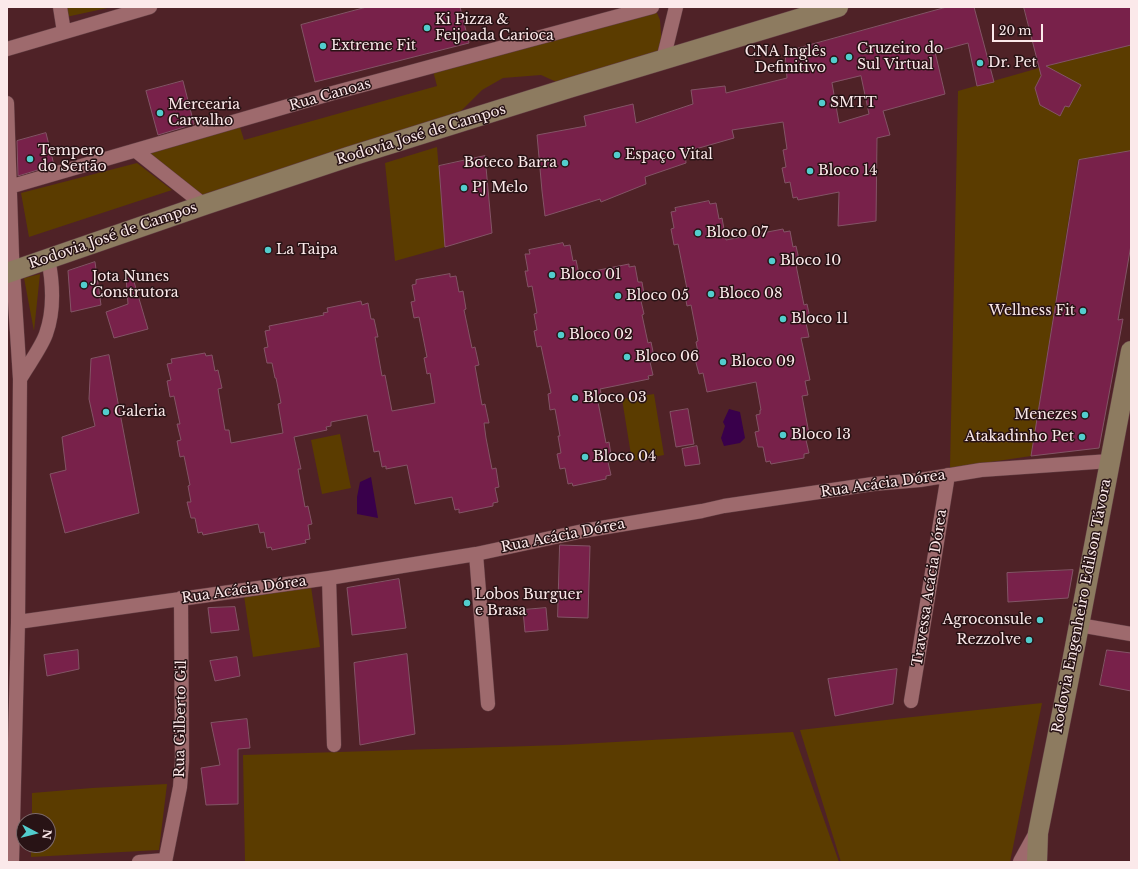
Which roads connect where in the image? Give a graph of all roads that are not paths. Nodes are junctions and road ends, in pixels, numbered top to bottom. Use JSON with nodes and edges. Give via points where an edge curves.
{"nodes":[{"id":1,"x":60,"y":7,"type":"edge"},
{"id":2,"x":117,"y":7,"type":"edge"},
{"id":3,"x":150,"y":7,"type":"edge"},
{"id":4,"x":652,"y":7,"type":"edge"},
{"id":5,"x":676,"y":7,"type":"edge"},
{"id":6,"x":838,"y":7,"type":"edge"},
{"id":7,"x":132,"y":12,"type":"junction"},
{"id":8,"x":64,"y":32,"type":"junction"},
{"id":9,"x":7,"y":49,"type":"edge"},
{"id":10,"x":663,"y":60,"type":"junction"},
{"id":11,"x":7,"y":103,"type":"edge"},
{"id":12,"x":136,"y":152,"type":"junction"},
{"id":13,"x":9,"y":188,"type":"junction"},
{"id":14,"x":204,"y":205,"type":"junction"},
{"id":15,"x":48,"y":258,"type":"junction"},
{"id":16,"x":10,"y":271,"type":"edge"},
{"id":17,"x":1131,"y":351,"type":"edge"},
{"id":18,"x":20,"y":379,"type":"junction"},
{"id":19,"x":1127,"y":390,"type":"edge"},
{"id":20,"x":1110,"y":461,"type":"junction"},
{"id":21,"x":948,"y":475,"type":"junction"},
{"id":22,"x":476,"y":554,"type":"junction"},
{"id":23,"x":329,"y":578,"type":"junction"},
{"id":24,"x":181,"y":598,"type":"junction"},
{"id":25,"x":18,"y":622,"type":"junction"},
{"id":26,"x":1079,"y":625,"type":"junction"},
{"id":27,"x":1131,"y":634,"type":"edge"},
{"id":28,"x":911,"y":701,"type":"dead end"},
{"id":29,"x":488,"y":704,"type":"dead end"},
{"id":30,"x":334,"y":745,"type":"dead end"},
{"id":31,"x":1038,"y":833,"type":"junction"},
{"id":32,"x":165,"y":861,"type":"edge"},
{"id":33,"x":12,"y":862,"type":"edge"},
{"id":34,"x":139,"y":862,"type":"edge"},
{"id":35,"x":1022,"y":862,"type":"edge"},
{"id":36,"x":1037,"y":862,"type":"edge"}],
"edges":[{"from":1,"to":8,"type":"street"},
{"from":2,"to":7,"type":"street"},
{"from":3,"to":7,"type":"street"},
{"from":4,"to":12,"type":"street","name":"Rua Canoas","via":[[333,93]]},
{"from":5,"to":10,"type":"street"},
{"from":6,"to":10,"type":"main road","name":"Rodovia José de Campos"},
{"from":7,"to":8,"type":"street"},
{"from":8,"to":9,"type":"street"},
{"from":10,"to":14,"type":"main road","name":"Rodovia José de Campos","via":[[348,157]]},
{"from":11,"to":13,"type":"street"},
{"from":12,"to":13,"type":"street","name":"Rua Canoas"},
{"from":12,"to":14,"type":"street"},
{"from":13,"to":16,"type":"street"},
{"from":14,"to":15,"type":"main road","name":"Rodovia José de Campos"},
{"from":15,"to":16,"type":"main road","name":"Rodovia José de Campos"},
{"from":15,"to":18,"type":"street","via":[[53,284],[52,310],[46,334]]},
{"from":16,"to":18,"type":"street"},
{"from":17,"to":19,"type":"main road","name":"Rodovia Engenheiro Edilson Távora"},
{"from":18,"to":25,"type":"street"},
{"from":19,"to":20,"type":"main road","name":"Rodovia Engenheiro Edilson Távora"},
{"from":20,"to":21,"type":"street","name":"Rua Acácia Dórea","via":[[981,470]]},
{"from":20,"to":26,"type":"main road","name":"Rodovia Engenheiro Edilson Távora"},
{"from":21,"to":22,"type":"street","name":"Rua Acácia Dórea","via":[[724,506],[583,531]]},
{"from":21,"to":28,"type":"street","name":"Travessa Acácia Dórea"},
{"from":22,"to":23,"type":"street","name":"Rua Acácia Dórea"},
{"from":22,"to":29,"type":"street"},
{"from":23,"to":24,"type":"street","name":"Rua Acácia Dórea"},
{"from":23,"to":30,"type":"street"},
{"from":24,"to":25,"type":"street","name":"Rua Acácia Dórea"},
{"from":24,"to":32,"type":"street","name":"Rua Gilberto Gil","via":[[182,761],[180,787]]},
{"from":25,"to":33,"type":"street"},
{"from":26,"to":27,"type":"street"},
{"from":26,"to":31,"type":"main road","name":"Rodovia Engenheiro Edilson Távora"},
{"from":31,"to":35,"type":"street"},
{"from":31,"to":36,"type":"main road","name":"Rodovia Engenheiro Edilson Távora"},
{"from":32,"to":34,"type":"street"}]}
